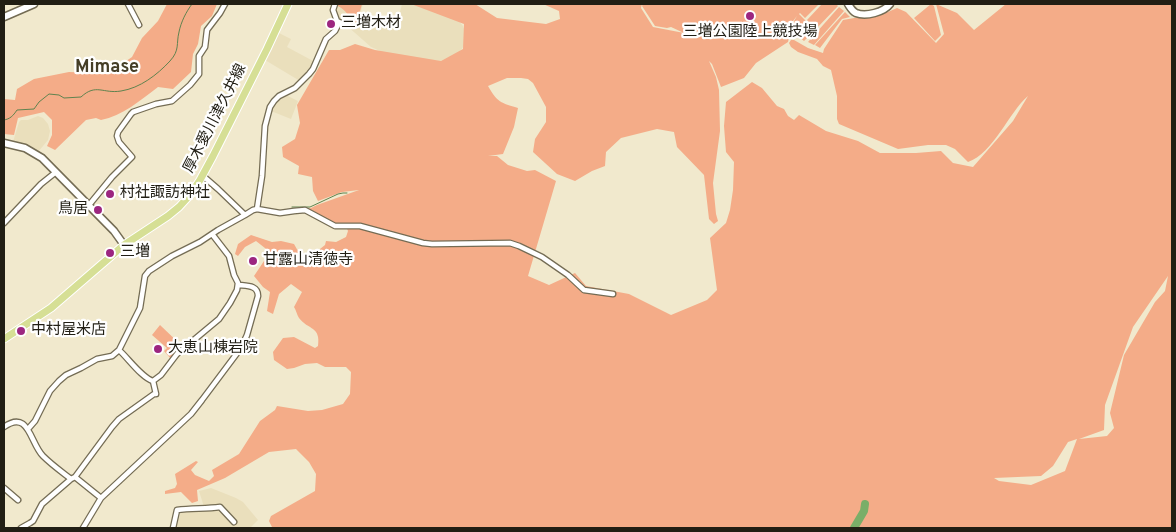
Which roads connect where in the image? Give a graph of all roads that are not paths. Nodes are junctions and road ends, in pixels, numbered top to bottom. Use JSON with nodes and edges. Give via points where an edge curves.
{"nodes":[{"id":1,"x":34,"y":4,"type":"edge"},
{"id":2,"x":128,"y":4,"type":"edge"},
{"id":3,"x":225,"y":4,"type":"edge"},
{"id":4,"x":288,"y":4,"type":"edge"},
{"id":5,"x":333,"y":4,"type":"edge"},
{"id":6,"x":848,"y":4,"type":"edge"},
{"id":7,"x":890,"y":4,"type":"edge"},
{"id":8,"x":4,"y":17,"type":"edge"},
{"id":9,"x":139,"y":24,"type":"dead end"},
{"id":10,"x":4,"y":143,"type":"edge"},
{"id":11,"x":56,"y":172,"type":"junction"},
{"id":12,"x":203,"y":176,"type":"junction"},
{"id":13,"x":89,"y":205,"type":"junction"},
{"id":14,"x":257,"y":209,"type":"junction"},
{"id":15,"x":245,"y":216,"type":"junction"},
{"id":16,"x":4,"y":223,"type":"edge"},
{"id":17,"x":212,"y":234,"type":"junction"},
{"id":18,"x":124,"y":245,"type":"junction"},
{"id":19,"x":238,"y":285,"type":"junction"},
{"id":20,"x":613,"y":294,"type":"dead end"},
{"id":21,"x":4,"y":339,"type":"edge"},
{"id":22,"x":119,"y":350,"type":"junction"},
{"id":23,"x":153,"y":381,"type":"junction"},
{"id":24,"x":4,"y":427,"type":"edge"},
{"id":25,"x":28,"y":429,"type":"junction"},
{"id":26,"x":73,"y":478,"type":"junction"},
{"id":27,"x":4,"y":488,"type":"edge"},
{"id":28,"x":101,"y":498,"type":"junction"},
{"id":29,"x":18,"y":500,"type":"dead end"},
{"id":30,"x":234,"y":522,"type":"dead end"},
{"id":31,"x":21,"y":528,"type":"edge"},
{"id":32,"x":83,"y":528,"type":"edge"},
{"id":33,"x":173,"y":528,"type":"edge"}],
"edges":[{"from":1,"to":8,"type":"street"},
{"from":2,"to":9,"type":"street"},
{"from":3,"to":13,"type":"street","via":[[206,31],[205,46],[199,56],[198,76],[172,101],[131,114],[117,136],[132,158]]},
{"from":4,"to":12,"type":"main road","name":"厚木愛川津久井線"},
{"from":5,"to":14,"type":"street","via":[[340,23],[326,39],[309,74],[270,107],[265,126]]},
{"from":6,"to":7,"type":"street","via":[[859,14],[880,11]]},
{"from":10,"to":11,"type":"street","via":[[31,151]]},
{"from":11,"to":13,"type":"street"},
{"from":11,"to":16,"type":"street"},
{"from":12,"to":15,"type":"street"},
{"from":12,"to":18,"type":"main road","name":"厚木愛川津久井線","via":[[179,207]]},
{"from":13,"to":18,"type":"street"},
{"from":14,"to":15,"type":"street"},
{"from":14,"to":20,"type":"street","via":[[280,214],[305,210],[335,226],[360,226],[423,243],[510,243],[542,257],[584,290]]},
{"from":15,"to":17,"type":"street"},
{"from":17,"to":19,"type":"street","via":[[229,256]]},
{"from":17,"to":22,"type":"street","via":[[145,276],[140,308]]},
{"from":18,"to":21,"type":"main road","name":"厚木愛川津久井線","via":[[51,308]]},
{"from":19,"to":23,"type":"street","via":[[219,319],[177,354]]},
{"from":19,"to":28,"type":"street","via":[[252,287],[258,292],[241,348],[191,414]]},
{"from":22,"to":23,"type":"street","via":[[143,376]]},
{"from":22,"to":25,"type":"street","via":[[66,375],[52,388]]},
{"from":23,"to":26,"type":"street","via":[[156,394],[119,419]]},
{"from":24,"to":25,"type":"street","via":[[15,421]]},
{"from":25,"to":26,"type":"street","via":[[43,456]]},
{"from":26,"to":28,"type":"street"},
{"from":26,"to":31,"type":"street","via":[[44,501],[35,518]]},
{"from":27,"to":29,"type":"street"},
{"from":28,"to":32,"type":"street"},
{"from":30,"to":33,"type":"street","via":[[220,507],[195,508],[177,510]]}]}
